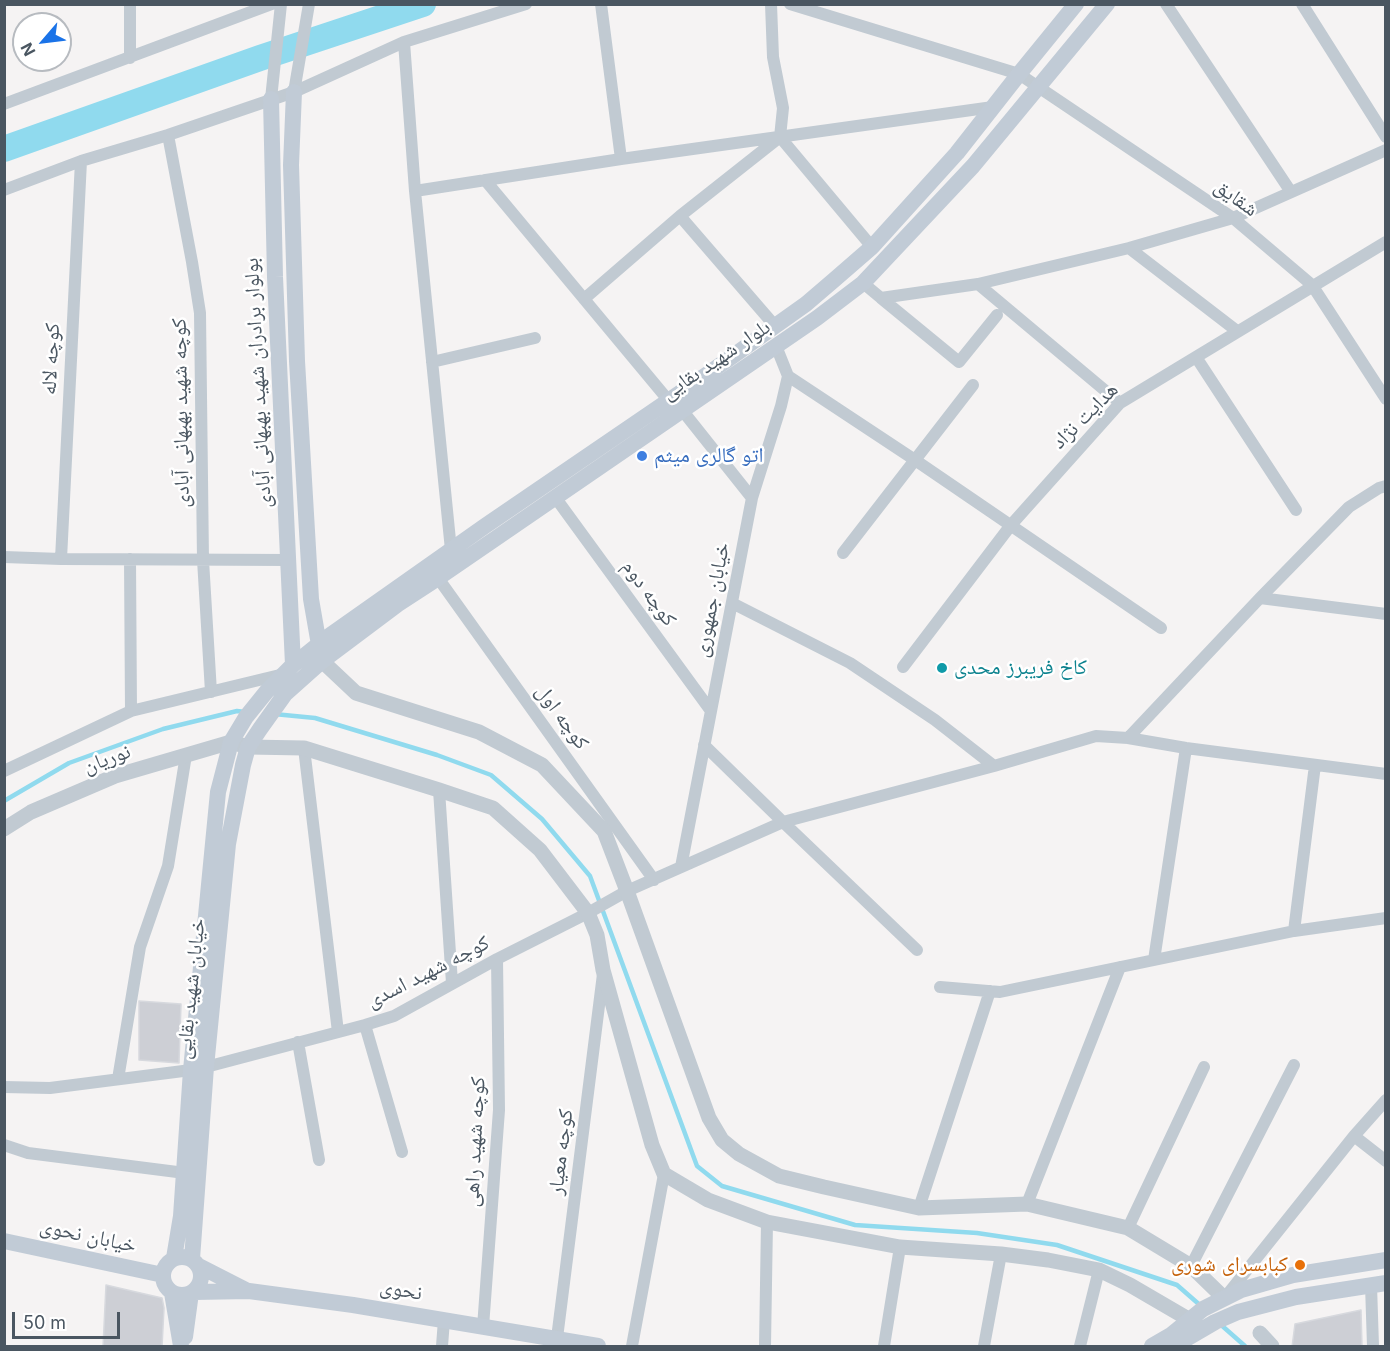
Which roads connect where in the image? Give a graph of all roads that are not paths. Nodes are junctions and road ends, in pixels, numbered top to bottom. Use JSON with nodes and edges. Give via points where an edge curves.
{"nodes":[{"id":1,"x":130,"y":4,"type":"edge"},
{"id":2,"x":272,"y":4,"type":"edge"},
{"id":3,"x":281,"y":4,"type":"edge"},
{"id":4,"x":309,"y":4,"type":"edge"},
{"id":5,"x":526,"y":4,"type":"edge"},
{"id":6,"x":601,"y":4,"type":"edge"},
{"id":7,"x":771,"y":4,"type":"edge"},
{"id":8,"x":790,"y":4,"type":"edge"},
{"id":9,"x":1076,"y":4,"type":"edge"},
{"id":10,"x":1107,"y":4,"type":"edge"},
{"id":11,"x":1166,"y":4,"type":"edge"},
{"id":12,"x":1302,"y":4,"type":"edge"},
{"id":13,"x":404,"y":42,"type":"junction"},
{"id":14,"x":130,"y":58,"type":"junction"},
{"id":15,"x":1019,"y":74,"type":"junction"},
{"id":16,"x":1039,"y":88,"type":"junction"},
{"id":17,"x":294,"y":92,"type":"junction"},
{"id":18,"x":271,"y":99,"type":"junction"},
{"id":19,"x":4,"y":104,"type":"edge"},
{"id":20,"x":993,"y":107,"type":"junction"},
{"id":21,"x":168,"y":135,"type":"junction"},
{"id":22,"x":780,"y":137,"type":"junction"},
{"id":23,"x":1386,"y":137,"type":"edge"},
{"id":24,"x":1386,"y":150,"type":"edge"},
{"id":25,"x":621,"y":159,"type":"junction"},
{"id":26,"x":81,"y":161,"type":"junction"},
{"id":27,"x":485,"y":180,"type":"junction"},
{"id":28,"x":4,"y":190,"type":"edge"},
{"id":29,"x":415,"y":191,"type":"junction"},
{"id":30,"x":1291,"y":192,"type":"junction"},
{"id":31,"x":680,"y":216,"type":"junction"},
{"id":32,"x":1233,"y":218,"type":"junction"},
{"id":33,"x":1386,"y":242,"type":"edge"},
{"id":34,"x":872,"y":247,"type":"junction"},
{"id":35,"x":1129,"y":248,"type":"junction"},
{"id":36,"x":863,"y":283,"type":"junction"},
{"id":37,"x":978,"y":284,"type":"junction"},
{"id":38,"x":1312,"y":285,"type":"junction"},
{"id":39,"x":881,"y":298,"type":"junction"},
{"id":40,"x":584,"y":299,"type":"junction"},
{"id":41,"x":997,"y":315,"type":"dead end"},
{"id":42,"x":775,"y":326,"type":"junction"},
{"id":43,"x":1237,"y":332,"type":"junction"},
{"id":44,"x":535,"y":338,"type":"dead end"},
{"id":45,"x":776,"y":346,"type":"junction"},
{"id":46,"x":1196,"y":357,"type":"junction"},
{"id":47,"x":432,"y":362,"type":"junction"},
{"id":48,"x":788,"y":376,"type":"junction"},
{"id":49,"x":973,"y":385,"type":"dead end"},
{"id":50,"x":1386,"y":399,"type":"edge"},
{"id":51,"x":1120,"y":403,"type":"junction"},
{"id":52,"x":675,"y":406,"type":"junction"},
{"id":53,"x":915,"y":460,"type":"junction"},
{"id":54,"x":1386,"y":486,"type":"edge"},
{"id":55,"x":555,"y":497,"type":"junction"},
{"id":56,"x":752,"y":498,"type":"junction"},
{"id":57,"x":1296,"y":510,"type":"dead end"},
{"id":58,"x":1011,"y":525,"type":"junction"},
{"id":59,"x":451,"y":550,"type":"junction"},
{"id":60,"x":843,"y":553,"type":"dead end"},
{"id":61,"x":4,"y":557,"type":"edge"},
{"id":62,"x":61,"y":559,"type":"junction"},
{"id":63,"x":130,"y":559,"type":"junction"},
{"id":64,"x":203,"y":560,"type":"junction"},
{"id":65,"x":289,"y":560,"type":"junction"},
{"id":66,"x":438,"y":578,"type":"junction"},
{"id":67,"x":1260,"y":598,"type":"junction"},
{"id":68,"x":732,"y":603,"type":"junction"},
{"id":69,"x":1386,"y":614,"type":"edge"},
{"id":70,"x":1161,"y":628,"type":"dead end"},
{"id":71,"x":320,"y":653,"type":"junction"},
{"id":72,"x":903,"y":667,"type":"dead end"},
{"id":73,"x":290,"y":676,"type":"junction"},
{"id":74,"x":267,"y":690,"type":"joint"},
{"id":75,"x":211,"y":692,"type":"junction"},
{"id":76,"x":131,"y":711,"type":"junction"},
{"id":77,"x":711,"y":711,"type":"junction"},
{"id":78,"x":1128,"y":738,"type":"junction"},
{"id":79,"x":231,"y":742,"type":"junction"},
{"id":80,"x":704,"y":745,"type":"junction"},
{"id":81,"x":248,"y":747,"type":"junction"},
{"id":82,"x":304,"y":748,"type":"junction"},
{"id":83,"x":1186,"y":748,"type":"junction"},
{"id":84,"x":186,"y":755,"type":"junction"},
{"id":85,"x":1315,"y":765,"type":"junction"},
{"id":86,"x":994,"y":766,"type":"junction"},
{"id":87,"x":4,"y":771,"type":"edge"},
{"id":88,"x":1386,"y":774,"type":"edge"},
{"id":89,"x":439,"y":790,"type":"junction"},
{"id":90,"x":783,"y":822,"type":"junction"},
{"id":91,"x":4,"y":829,"type":"edge"},
{"id":92,"x":681,"y":867,"type":"junction"},
{"id":93,"x":654,"y":879,"type":"junction"},
{"id":94,"x":627,"y":891,"type":"junction"},
{"id":95,"x":590,"y":912,"type":"junction"},
{"id":96,"x":1386,"y":918,"type":"edge"},
{"id":97,"x":1294,"y":931,"type":"junction"},
{"id":98,"x":917,"y":950,"type":"dead end"},
{"id":99,"x":496,"y":959,"type":"junction"},
{"id":100,"x":1154,"y":960,"type":"junction"},
{"id":101,"x":1120,"y":967,"type":"junction"},
{"id":102,"x":603,"y":970,"type":"junction"},
{"id":103,"x":452,"y":983,"type":"junction"},
{"id":104,"x":940,"y":987,"type":"dead end"},
{"id":105,"x":990,"y":992,"type":"junction"},
{"id":106,"x":365,"y":1025,"type":"junction"},
{"id":107,"x":338,"y":1032,"type":"junction"},
{"id":108,"x":298,"y":1042,"type":"junction"},
{"id":109,"x":1294,"y":1065,"type":"dead end"},
{"id":110,"x":1204,"y":1067,"type":"dead end"},
{"id":111,"x":199,"y":1068,"type":"junction"},
{"id":112,"x":118,"y":1079,"type":"junction"},
{"id":113,"x":4,"y":1087,"type":"edge"},
{"id":114,"x":1386,"y":1100,"type":"edge"},
{"id":115,"x":1354,"y":1136,"type":"junction"},
{"id":116,"x":4,"y":1145,"type":"edge"},
{"id":117,"x":402,"y":1152,"type":"dead end"},
{"id":118,"x":319,"y":1160,"type":"dead end"},
{"id":119,"x":1386,"y":1161,"type":"edge"},
{"id":120,"x":184,"y":1173,"type":"junction"},
{"id":121,"x":664,"y":1174,"type":"junction"},
{"id":122,"x":1028,"y":1204,"type":"junction"},
{"id":123,"x":919,"y":1208,"type":"junction"},
{"id":124,"x":767,"y":1222,"type":"junction"},
{"id":125,"x":1128,"y":1228,"type":"junction"},
{"id":126,"x":4,"y":1241,"type":"edge"},
{"id":127,"x":900,"y":1247,"type":"junction"},
{"id":128,"x":1001,"y":1254,"type":"junction"},
{"id":129,"x":174,"y":1258,"type":"junction"},
{"id":130,"x":1386,"y":1260,"type":"edge"},
{"id":131,"x":195,"y":1263,"type":"junction"},
{"id":132,"x":1191,"y":1266,"type":"junction"},
{"id":133,"x":1099,"y":1270,"type":"junction"},
{"id":134,"x":163,"y":1275,"type":"junction"},
{"id":135,"x":1378,"y":1284,"type":"edge"},
{"id":136,"x":193,"y":1292,"type":"junction"},
{"id":137,"x":249,"y":1292,"type":"junction"},
{"id":138,"x":172,"y":1293,"type":"junction"},
{"id":139,"x":1224,"y":1298,"type":"junction"},
{"id":140,"x":444,"y":1320,"type":"junction"},
{"id":141,"x":1190,"y":1320,"type":"junction"},
{"id":142,"x":483,"y":1327,"type":"junction"},
{"id":143,"x":1260,"y":1333,"type":"dead end"},
{"id":144,"x":557,"y":1343,"type":"edge"},
{"id":145,"x":182,"y":1347,"type":"edge"},
{"id":146,"x":442,"y":1347,"type":"edge"},
{"id":147,"x":598,"y":1347,"type":"edge"},
{"id":148,"x":632,"y":1347,"type":"edge"},
{"id":149,"x":765,"y":1347,"type":"edge"},
{"id":150,"x":884,"y":1347,"type":"edge"},
{"id":151,"x":984,"y":1347,"type":"edge"},
{"id":152,"x":1080,"y":1347,"type":"edge"},
{"id":153,"x":1152,"y":1347,"type":"edge"},
{"id":154,"x":1174,"y":1347,"type":"edge"},
{"id":155,"x":1272,"y":1347,"type":"edge"},
{"id":156,"x":1373,"y":1347,"type":"edge"}],
"edges":[{"from":1,"to":14,"type":"street"},
{"from":2,"to":14,"type":"street"},
{"from":3,"to":18,"type":"street"},
{"from":4,"to":17,"type":"street"},
{"from":5,"to":13,"type":"street"},
{"from":6,"to":25,"type":"street"},
{"from":7,"to":22,"type":"street","via":[[773,57],[783,108]]},
{"from":8,"to":15,"type":"street","name":"شقایق"},
{"from":9,"to":15,"type":"main road","name":"بلوار شهید بقایی"},
{"from":10,"to":16,"type":"main road","name":"بلوار شهید بقایی"},
{"from":11,"to":30,"type":"street"},
{"from":12,"to":23,"type":"street"},
{"from":13,"to":17,"type":"street"},
{"from":13,"to":29,"type":"street"},
{"from":14,"to":19,"type":"street"},
{"from":15,"to":16,"type":"street","name":"شقایق"},
{"from":15,"to":20,"type":"main road","name":"بلوار شهید بقایی"},
{"from":16,"to":32,"type":"street","name":"شقایق"},
{"from":16,"to":36,"type":"main road","name":"بلوار شهید بقایی","via":[[974,166]]},
{"from":17,"to":18,"type":"street"},
{"from":17,"to":71,"type":"main road","name":"بولوار برادران شهید بهبهانی آبادی","via":[[291,165],[297,361],[311,599]]},
{"from":18,"to":21,"type":"street"},
{"from":18,"to":65,"type":"main road","name":"بولوار برادران شهید بهبهانی آبادی"},
{"from":20,"to":22,"type":"street"},
{"from":20,"to":34,"type":"main road","name":"بلوار شهید بقایی"},
{"from":21,"to":26,"type":"street"},
{"from":21,"to":64,"type":"street","name":"کوچه شهید بهبهانی آبادی","via":[[200,313]]},
{"from":22,"to":25,"type":"street"},
{"from":22,"to":31,"type":"street"},
{"from":22,"to":34,"type":"street"},
{"from":24,"to":30,"type":"street"},
{"from":25,"to":27,"type":"street"},
{"from":26,"to":28,"type":"street"},
{"from":26,"to":62,"type":"street","name":"کوچه لاله"},
{"from":27,"to":29,"type":"street"},
{"from":27,"to":40,"type":"street"},
{"from":29,"to":47,"type":"street"},
{"from":30,"to":32,"type":"street"},
{"from":31,"to":40,"type":"street"},
{"from":31,"to":42,"type":"street"},
{"from":32,"to":35,"type":"street"},
{"from":32,"to":38,"type":"street","name":"شقایق"},
{"from":33,"to":38,"type":"street","name":"هدایت نژاد"},
{"from":34,"to":42,"type":"main road","name":"بلوار شهید بقایی"},
{"from":35,"to":37,"type":"street"},
{"from":35,"to":43,"type":"street"},
{"from":36,"to":39,"type":"street"},
{"from":36,"to":45,"type":"main road","name":"بلوار شهید بقایی"},
{"from":37,"to":39,"type":"street"},
{"from":37,"to":51,"type":"street"},
{"from":38,"to":43,"type":"street","name":"هدایت نژاد"},
{"from":38,"to":50,"type":"street","name":"شقایق"},
{"from":39,"to":41,"type":"street","via":[[959,362]]},
{"from":40,"to":52,"type":"street"},
{"from":42,"to":52,"type":"main road","name":"بلوار شهید بقایی"},
{"from":43,"to":46,"type":"street","name":"هدایت نژاد"},
{"from":44,"to":47,"type":"street"},
{"from":45,"to":48,"type":"street"},
{"from":45,"to":52,"type":"main road","name":"بلوار شهید بقایی"},
{"from":46,"to":51,"type":"street","name":"هدایت نژاد"},
{"from":46,"to":57,"type":"street"},
{"from":47,"to":59,"type":"street"},
{"from":48,"to":53,"type":"street"},
{"from":48,"to":56,"type":"street","name":"خیابان جمهوری"},
{"from":49,"to":53,"type":"street"},
{"from":51,"to":58,"type":"street","name":"هدایت نژاد"},
{"from":52,"to":55,"type":"main road","name":"بلوار شهید بقایی"},
{"from":52,"to":56,"type":"street"},
{"from":52,"to":59,"type":"main road","name":"بلوار شهید بقایی"},
{"from":53,"to":58,"type":"street"},
{"from":53,"to":60,"type":"street"},
{"from":54,"to":67,"type":"street","via":[[1349,507]]},
{"from":55,"to":66,"type":"main road","name":"بلوار شهید بقایی"},
{"from":55,"to":77,"type":"street","name":"کوچه دوم"},
{"from":56,"to":68,"type":"street","name":"خیابان جمهوری"},
{"from":58,"to":70,"type":"street"},
{"from":58,"to":72,"type":"street","name":"هدایت نژاد"},
{"from":59,"to":71,"type":"main road","name":"بلوار شهید بقایی"},
{"from":61,"to":62,"type":"street"},
{"from":62,"to":63,"type":"street"},
{"from":63,"to":64,"type":"street"},
{"from":63,"to":76,"type":"street"},
{"from":64,"to":65,"type":"street"},
{"from":64,"to":75,"type":"street","name":"کوچه شهید بهبهانی آبادی"},
{"from":65,"to":73,"type":"main road","name":"بولوار برادران شهید بهبهانی آبادی"},
{"from":66,"to":71,"type":"main road","name":"بلوار شهید بقایی"},
{"from":66,"to":93,"type":"street","name":"کوچه اول"},
{"from":67,"to":69,"type":"street"},
{"from":67,"to":78,"type":"street"},
{"from":68,"to":77,"type":"street","name":"خیابان جمهوری"},
{"from":68,"to":86,"type":"street","via":[[849,663],[935,720]]},
{"from":71,"to":73,"type":"main road","name":"بلوار شهید بقایی"},
{"from":71,"to":73,"type":"main road","name":"بلوار شهید بقایی"},
{"from":71,"to":94,"type":"street","via":[[356,693],[479,732],[542,765],[604,831]]},
{"from":73,"to":74,"type":"main road","name":"بلوار شهید بقایی"},
{"from":73,"to":75,"type":"street"},
{"from":73,"to":81,"type":"main road","name":"خیابان شهید بقایی","via":[[285,694]]},
{"from":74,"to":79,"type":"main road","name":"خیابان شهید بقایی"},
{"from":75,"to":76,"type":"street"},
{"from":76,"to":87,"type":"street"},
{"from":77,"to":80,"type":"street","name":"خیابان جمهوری"},
{"from":78,"to":83,"type":"street","name":"کوچه شهید اسدی"},
{"from":78,"to":86,"type":"street","name":"کوچه شهید اسدی","via":[[1096,736]]},
{"from":79,"to":81,"type":"street"},
{"from":79,"to":84,"type":"street","name":"نوریان"},
{"from":79,"to":111,"type":"main road","name":"خیابان شهید بقایی","via":[[218,792]]},
{"from":80,"to":90,"type":"street"},
{"from":80,"to":92,"type":"street","name":"خیابان جمهوری"},
{"from":81,"to":82,"type":"street"},
{"from":81,"to":111,"type":"main road","name":"خیابان شهید بقایی","via":[[228,844]]},
{"from":82,"to":89,"type":"street"},
{"from":82,"to":107,"type":"street"},
{"from":83,"to":85,"type":"street","name":"کوچه شهید اسدی"},
{"from":83,"to":100,"type":"street"},
{"from":84,"to":91,"type":"street","name":"نوریان","via":[[115,776],[31,812]]},
{"from":84,"to":112,"type":"street","via":[[168,866],[140,947]]},
{"from":85,"to":88,"type":"street","name":"کوچه شهید اسدی"},
{"from":85,"to":97,"type":"street"},
{"from":86,"to":90,"type":"street","name":"کوچه شهید اسدی"},
{"from":89,"to":95,"type":"street","via":[[493,808],[540,850]]},
{"from":89,"to":103,"type":"street"},
{"from":90,"to":92,"type":"street","name":"کوچه شهید اسدی"},
{"from":90,"to":98,"type":"street"},
{"from":92,"to":93,"type":"street","name":"کوچه شهید اسدی"},
{"from":93,"to":94,"type":"street","name":"کوچه شهید اسدی"},
{"from":94,"to":95,"type":"street","name":"کوچه شهید اسدی"},
{"from":94,"to":123,"type":"street","via":[[709,1118],[722,1140],[779,1176]]},
{"from":95,"to":99,"type":"street","name":"کوچه شهید اسدی"},
{"from":95,"to":102,"type":"street"},
{"from":96,"to":97,"type":"street"},
{"from":97,"to":100,"type":"street"},
{"from":99,"to":103,"type":"street","name":"کوچه شهید اسدی"},
{"from":99,"to":142,"type":"street","name":"کوچه شهید راهی","via":[[499,1110]]},
{"from":100,"to":101,"type":"street"},
{"from":101,"to":105,"type":"street"},
{"from":101,"to":122,"type":"street"},
{"from":102,"to":121,"type":"street","via":[[652,1145]]},
{"from":102,"to":144,"type":"street","name":"کوچه معیار"},
{"from":103,"to":106,"type":"street","name":"کوچه شهید اسدی","via":[[394,1016]]},
{"from":104,"to":105,"type":"street"},
{"from":105,"to":123,"type":"street"},
{"from":106,"to":107,"type":"street","name":"کوچه شهید اسدی"},
{"from":106,"to":117,"type":"street"},
{"from":107,"to":108,"type":"street","name":"کوچه شهید اسدی"},
{"from":108,"to":111,"type":"street","name":"کوچه شهید اسدی"},
{"from":108,"to":118,"type":"street"},
{"from":109,"to":132,"type":"street"},
{"from":110,"to":125,"type":"street"},
{"from":111,"to":112,"type":"street","name":"کوچه شهید اسدی"},
{"from":111,"to":120,"type":"main road","name":"خیابان شهید بقایی"},
{"from":111,"to":131,"type":"main road","name":"خیابان شهید بقایی"},
{"from":112,"to":113,"type":"street","name":"کوچه شهید اسدی","via":[[50,1088]]},
{"from":114,"to":115,"type":"street"},
{"from":115,"to":119,"type":"street"},
{"from":115,"to":139,"type":"street"},
{"from":116,"to":120,"type":"street","via":[[28,1153]]},
{"from":120,"to":129,"type":"main road","name":"خیابان شهید بقایی"},
{"from":121,"to":124,"type":"street","via":[[708,1200]]},
{"from":121,"to":148,"type":"street"},
{"from":122,"to":123,"type":"street"},
{"from":122,"to":125,"type":"street"},
{"from":124,"to":127,"type":"street"},
{"from":124,"to":149,"type":"street"},
{"from":125,"to":132,"type":"street"},
{"from":126,"to":134,"type":"main road","name":"خیابان نحوی"},
{"from":127,"to":128,"type":"street"},
{"from":127,"to":150,"type":"street"},
{"from":128,"to":133,"type":"street"},
{"from":128,"to":151,"type":"street"},
{"from":129,"to":131,"type":"main road"},
{"from":129,"to":134,"type":"main road"},
{"from":130,"to":139,"type":"main road","via":[[1293,1275]]},
{"from":131,"to":136,"type":"main road","via":[[201,1280]]},
{"from":131,"to":137,"type":"main road"},
{"from":132,"to":139,"type":"street"},
{"from":133,"to":141,"type":"street"},
{"from":133,"to":152,"type":"street"},
{"from":134,"to":138,"type":"main road"},
{"from":135,"to":154,"type":"main road","via":[[1296,1297],[1238,1312]]},
{"from":135,"to":156,"type":"street"},
{"from":136,"to":137,"type":"main road","name":"نحوی"},
{"from":136,"to":138,"type":"main road"},
{"from":136,"to":145,"type":"main road"},
{"from":137,"to":140,"type":"main road","name":"نحوی"},
{"from":138,"to":145,"type":"main road"},
{"from":139,"to":141,"type":"main road"},
{"from":140,"to":142,"type":"main road","name":"نحوی"},
{"from":140,"to":146,"type":"street"},
{"from":141,"to":153,"type":"main road"},
{"from":142,"to":144,"type":"main road","name":"نحوی"},
{"from":143,"to":155,"type":"street"},
{"from":144,"to":147,"type":"main road","name":"نحوی"}]}
